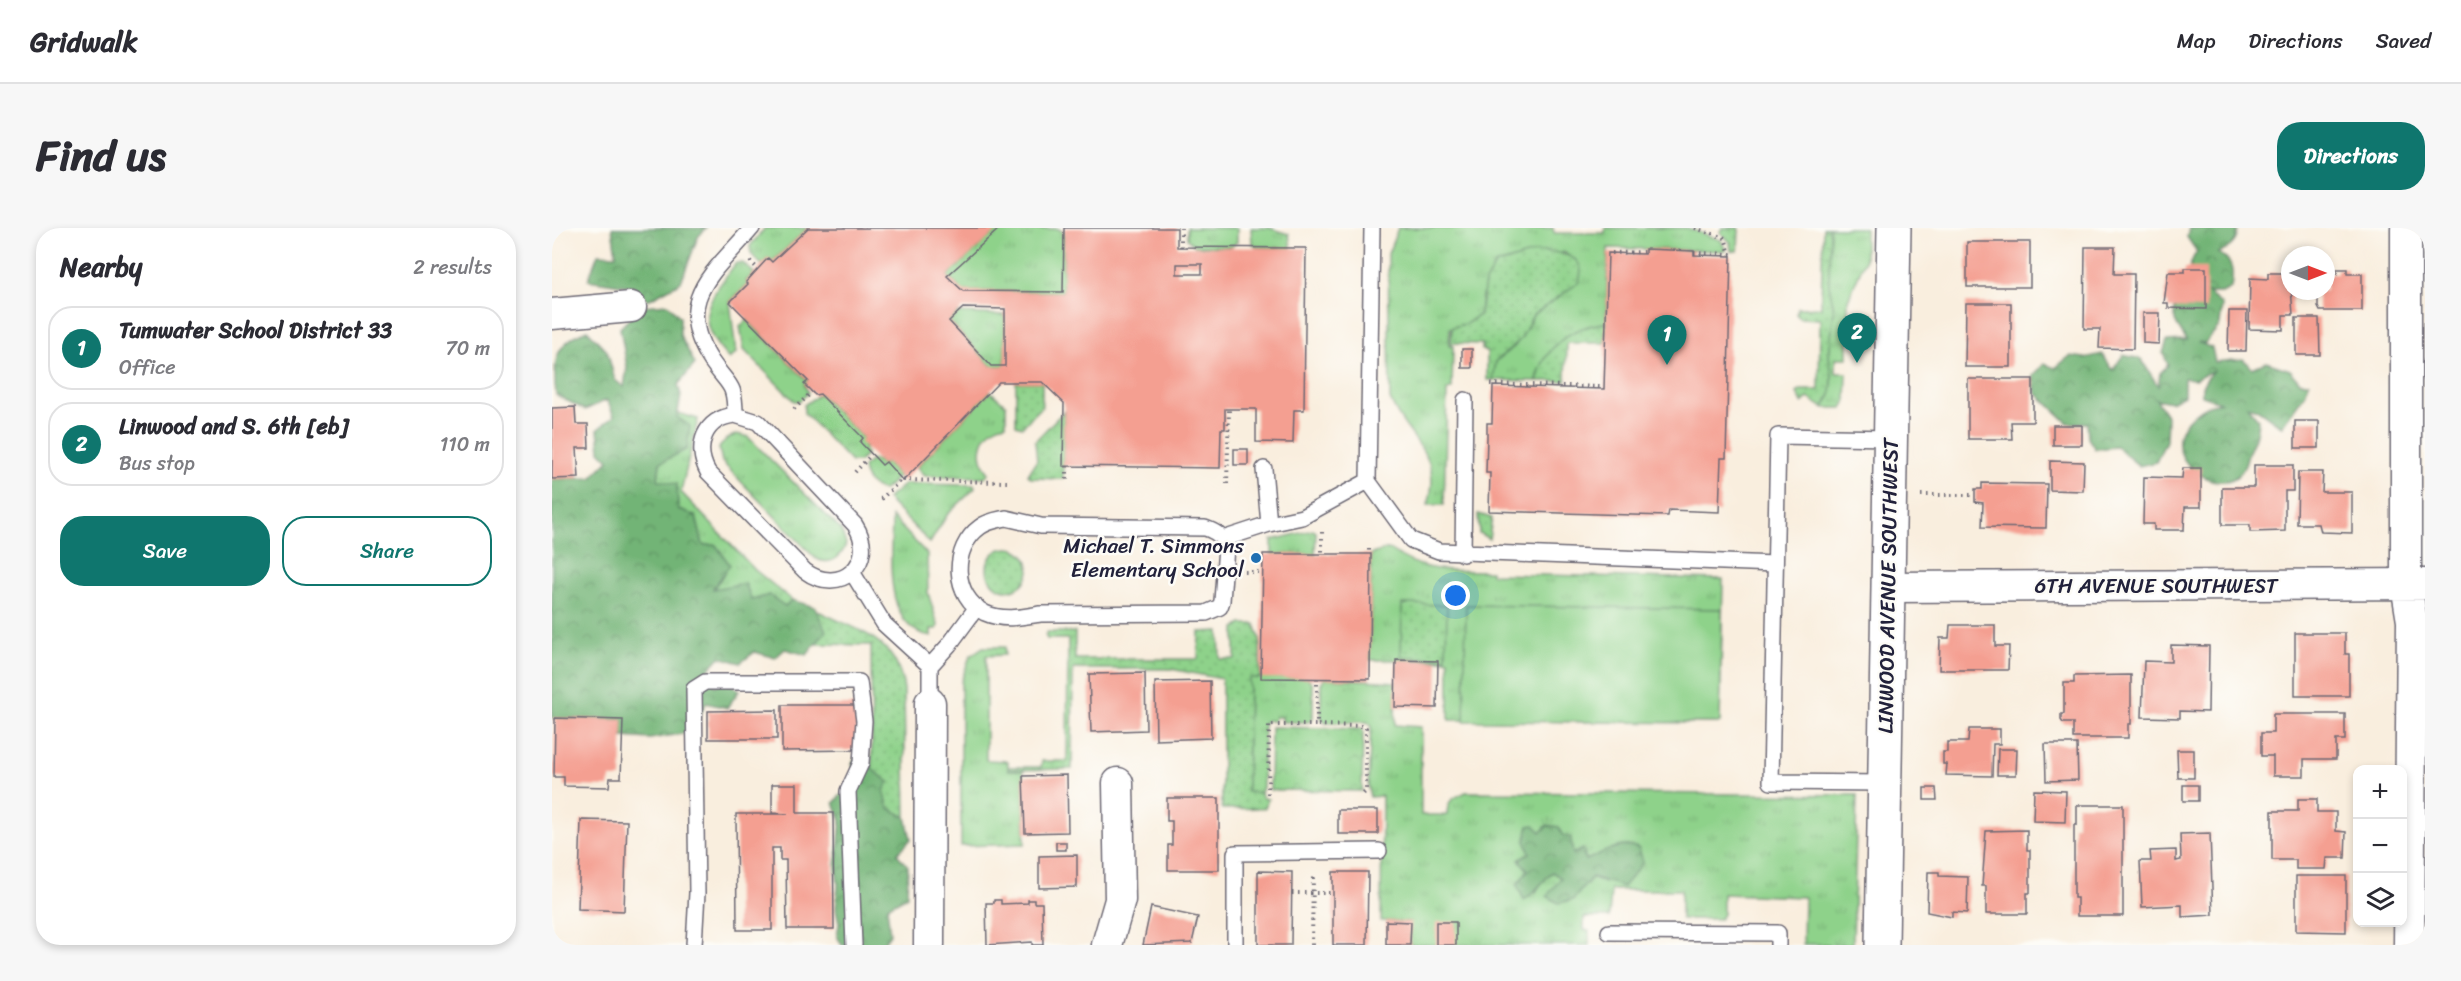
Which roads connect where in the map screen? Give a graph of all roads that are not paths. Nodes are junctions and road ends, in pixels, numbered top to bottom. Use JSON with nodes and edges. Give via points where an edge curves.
{"nodes":[{"id":1,"x":752,"y":228,"type":"edge"},
{"id":2,"x":1372,"y":228,"type":"edge"},
{"id":3,"x":1894,"y":228,"type":"edge"},
{"id":4,"x":2406,"y":228,"type":"edge"},
{"id":5,"x":631,"y":307,"type":"dead end"},
{"id":6,"x":552,"y":314,"type":"edge"},
{"id":7,"x":1465,"y":400,"type":"dead end"},
{"id":8,"x":735,"y":415,"type":"junction"},
{"id":9,"x":1891,"y":438,"type":"junction"},
{"id":10,"x":1264,"y":469,"type":"dead end"},
{"id":11,"x":1368,"y":482,"type":"junction"},
{"id":12,"x":1269,"y":524,"type":"junction"},
{"id":13,"x":1223,"y":539,"type":"junction"},
{"id":14,"x":1462,"y":554,"type":"junction"},
{"id":15,"x":1774,"y":564,"type":"junction"},
{"id":16,"x":852,"y":572,"type":"junction"},
{"id":17,"x":2415,"y":584,"type":"edge"},
{"id":18,"x":1888,"y":587,"type":"junction"},
{"id":19,"x":976,"y":607,"type":"junction"},
{"id":20,"x":930,"y":666,"type":"junction"},
{"id":21,"x":930,"y":703,"type":"joint"},
{"id":22,"x":1118,"y":783,"type":"dead end"},
{"id":23,"x":1883,"y":783,"type":"junction"},
{"id":24,"x":1379,"y":851,"type":"dead end"},
{"id":25,"x":1609,"y":932,"type":"dead end"},
{"id":26,"x":694,"y":945,"type":"edge"},
{"id":27,"x":854,"y":945,"type":"edge"},
{"id":28,"x":928,"y":945,"type":"edge"},
{"id":29,"x":1107,"y":945,"type":"edge"},
{"id":30,"x":1234,"y":945,"type":"edge"},
{"id":31,"x":1778,"y":945,"type":"edge"},
{"id":32,"x":1882,"y":945,"type":"edge"},
{"id":33,"x":2409,"y":945,"type":"edge"}],
"edges":[{"from":1,"to":8,"type":"lane","via":[[699,291],[695,306],[700,340],[735,392]]},
{"from":2,"to":11,"type":"lane"},
{"from":3,"to":9,"type":"street","name":"LINWOOD AVENUE SOUTHWEST"},
{"from":4,"to":17,"type":"street"},
{"from":5,"to":6,"type":"street"},
{"from":7,"to":14,"type":"lane"},
{"from":8,"to":16,"type":"lane","via":[[758,422],[855,525],[863,550]]},
{"from":8,"to":16,"type":"lane","via":[[716,421],[704,435],[700,453],[708,472],[811,576],[828,581]]},
{"from":9,"to":15,"type":"lane","via":[[1778,436]]},
{"from":9,"to":18,"type":"street","name":"LINWOOD AVENUE SOUTHWEST"},
{"from":10,"to":12,"type":"lane"},
{"from":11,"to":12,"type":"lane","via":[[1302,517]]},
{"from":11,"to":14,"type":"lane","via":[[1411,540],[1439,551]]},
{"from":12,"to":13,"type":"lane"},
{"from":13,"to":19,"type":"lane","via":[[1225,593],[1220,607],[1206,614],[1040,614],[1002,618]]},
{"from":13,"to":19,"type":"lane","via":[[1216,531],[1205,528],[1041,526],[1006,518],[990,522],[964,544],[958,563],[960,581]]},
{"from":14,"to":15,"type":"lane"},
{"from":15,"to":23,"type":"lane","via":[[1771,782]]},
{"from":16,"to":20,"type":"lane","via":[[884,624]]},
{"from":17,"to":18,"type":"street","name":"6TH AVENUE SOUTHWEST"},
{"from":17,"to":33,"type":"street"},
{"from":18,"to":23,"type":"street","name":"LINWOOD AVENUE SOUTHWEST"},
{"from":19,"to":20,"type":"lane"},
{"from":20,"to":21,"type":"lane"},
{"from":21,"to":28,"type":"street"},
{"from":22,"to":29,"type":"street","via":[[1120,900]]},
{"from":23,"to":32,"type":"street","name":"LINWOOD AVENUE SOUTHWEST"},
{"from":24,"to":30,"type":"lane","via":[[1235,853]]},
{"from":25,"to":31,"type":"lane","via":[[1778,933]]},
{"from":26,"to":27,"type":"lane","via":[[694,689],[705,682],[814,680],[859,682],[864,721],[861,763],[848,791]]}]}
